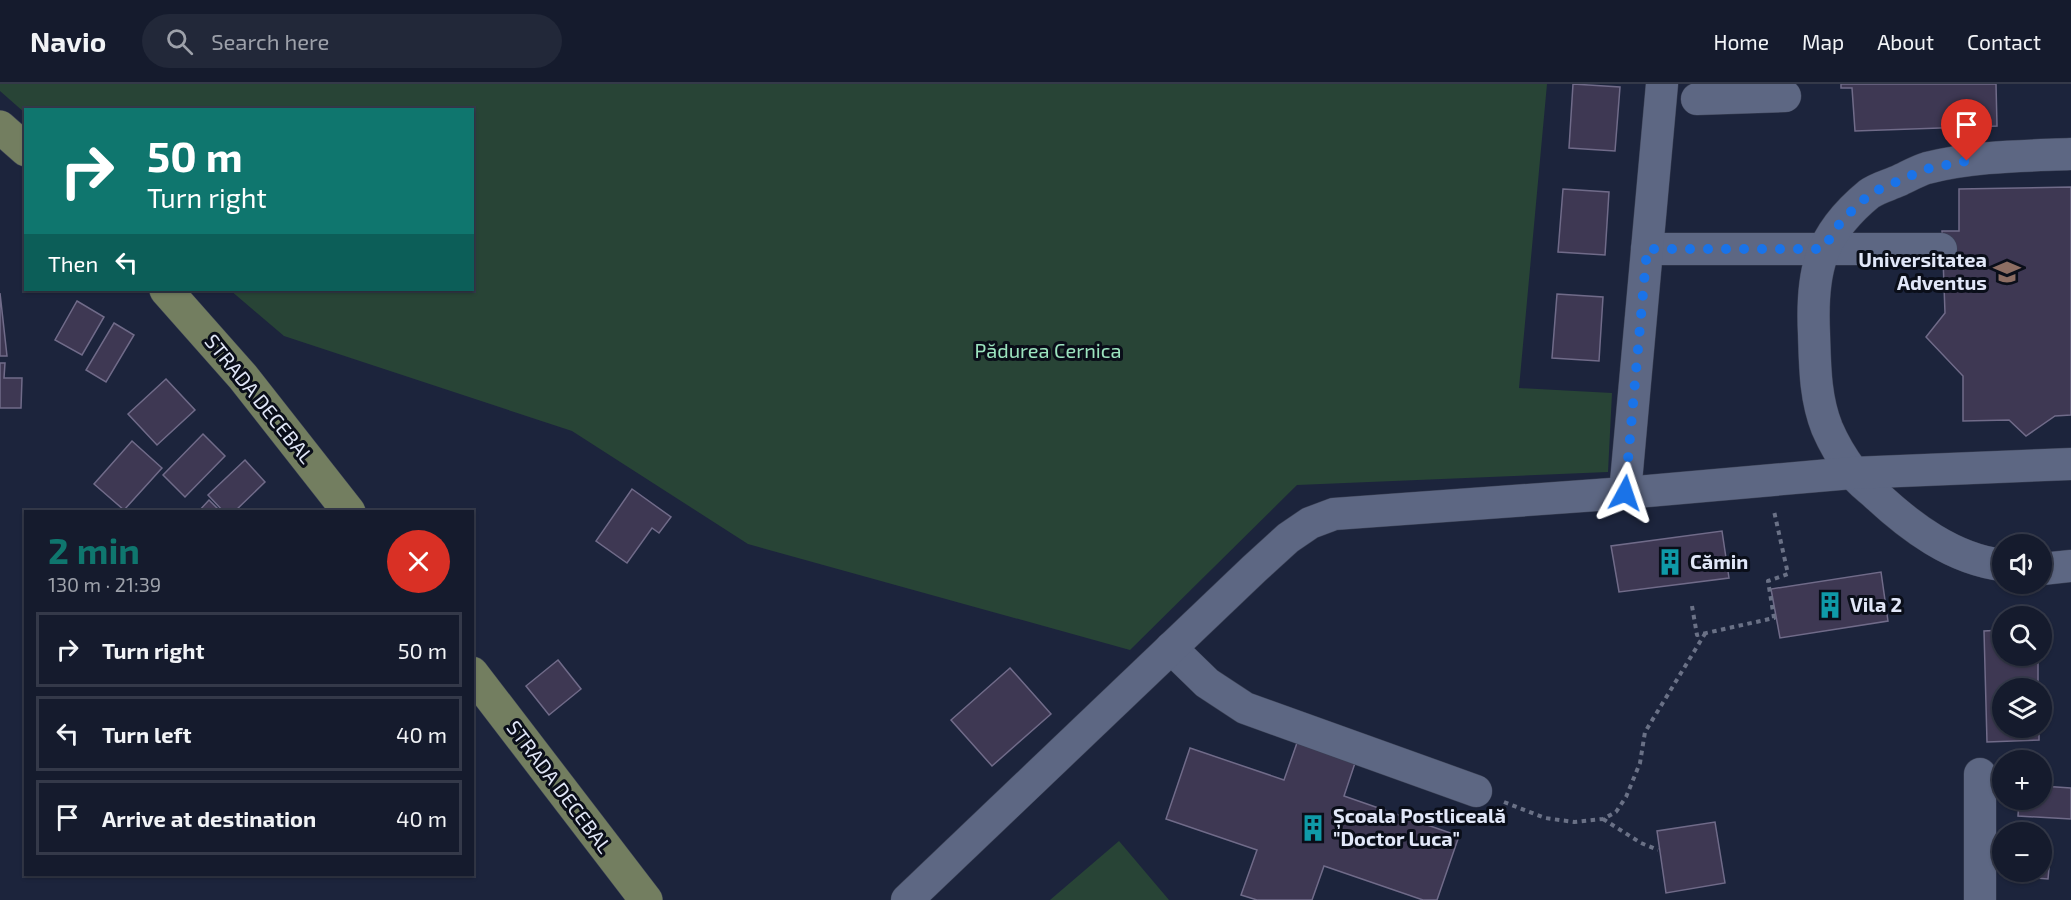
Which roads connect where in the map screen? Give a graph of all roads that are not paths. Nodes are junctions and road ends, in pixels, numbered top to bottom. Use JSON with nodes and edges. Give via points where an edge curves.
{"nodes":[{"id":1,"x":1662,"y":84,"type":"edge"},
{"id":2,"x":1725,"y":84,"type":"edge"},
{"id":3,"x":1785,"y":96,"type":"dead end"},
{"id":4,"x":1697,"y":99,"type":"junction"},
{"id":5,"x":1659,"y":120,"type":"junction"},
{"id":6,"x":0,"y":127,"type":"edge"},
{"id":7,"x":24,"y":148,"type":"edge"},
{"id":8,"x":2071,"y":154,"type":"edge"},
{"id":9,"x":1647,"y":249,"type":"junction"},
{"id":10,"x":1823,"y":249,"type":"junction"},
{"id":11,"x":1941,"y":249,"type":"dead end"},
{"id":12,"x":167,"y":291,"type":"edge"},
{"id":13,"x":2071,"y":464,"type":"edge"},
{"id":14,"x":1852,"y":472,"type":"junction"},
{"id":15,"x":1625,"y":493,"type":"junction"},
{"id":16,"x":347,"y":510,"type":"edge"},
{"id":17,"x":1992,"y":564,"type":"edge"},
{"id":18,"x":2071,"y":566,"type":"edge"},
{"id":19,"x":2052,"y":568,"type":"edge"},
{"id":20,"x":1171,"y":648,"type":"junction"},
{"id":21,"x":474,"y":676,"type":"edge"},
{"id":22,"x":1980,"y":774,"type":"dead end"},
{"id":23,"x":1476,"y":791,"type":"road end"},
{"id":24,"x":646,"y":900,"type":"edge"},
{"id":25,"x":907,"y":900,"type":"edge"},
{"id":26,"x":1980,"y":900,"type":"edge"}],
"edges":[{"from":1,"to":5,"type":"street"},
{"from":2,"to":4,"type":"street"},
{"from":3,"to":4,"type":"street"},
{"from":4,"to":5,"type":"street"},
{"from":5,"to":9,"type":"street"},
{"from":6,"to":7,"type":"main road"},
{"from":8,"to":10,"type":"street","via":[[1978,159],[1926,169],[1871,193],[1842,220]]},
{"from":9,"to":10,"type":"street"},
{"from":9,"to":15,"type":"street"},
{"from":10,"to":11,"type":"street"},
{"from":10,"to":14,"type":"street","via":[[1813,309],[1815,379],[1827,427]]},
{"from":12,"to":16,"type":"main road","name":"STRADA DECEBAL","via":[[243,377]]},
{"from":13,"to":14,"type":"street"},
{"from":14,"to":15,"type":"street"},
{"from":14,"to":17,"type":"street","via":[[1928,537],[1956,552]]},
{"from":15,"to":20,"type":"street","via":[[1334,514],[1310,523],[1288,538]]},
{"from":18,"to":19,"type":"street"},
{"from":20,"to":23,"type":"street","via":[[1207,683],[1245,708]]},
{"from":20,"to":25,"type":"street"},
{"from":21,"to":24,"type":"main road","name":"STRADA DECEBAL"},
{"from":22,"to":26,"type":"street"}]}
